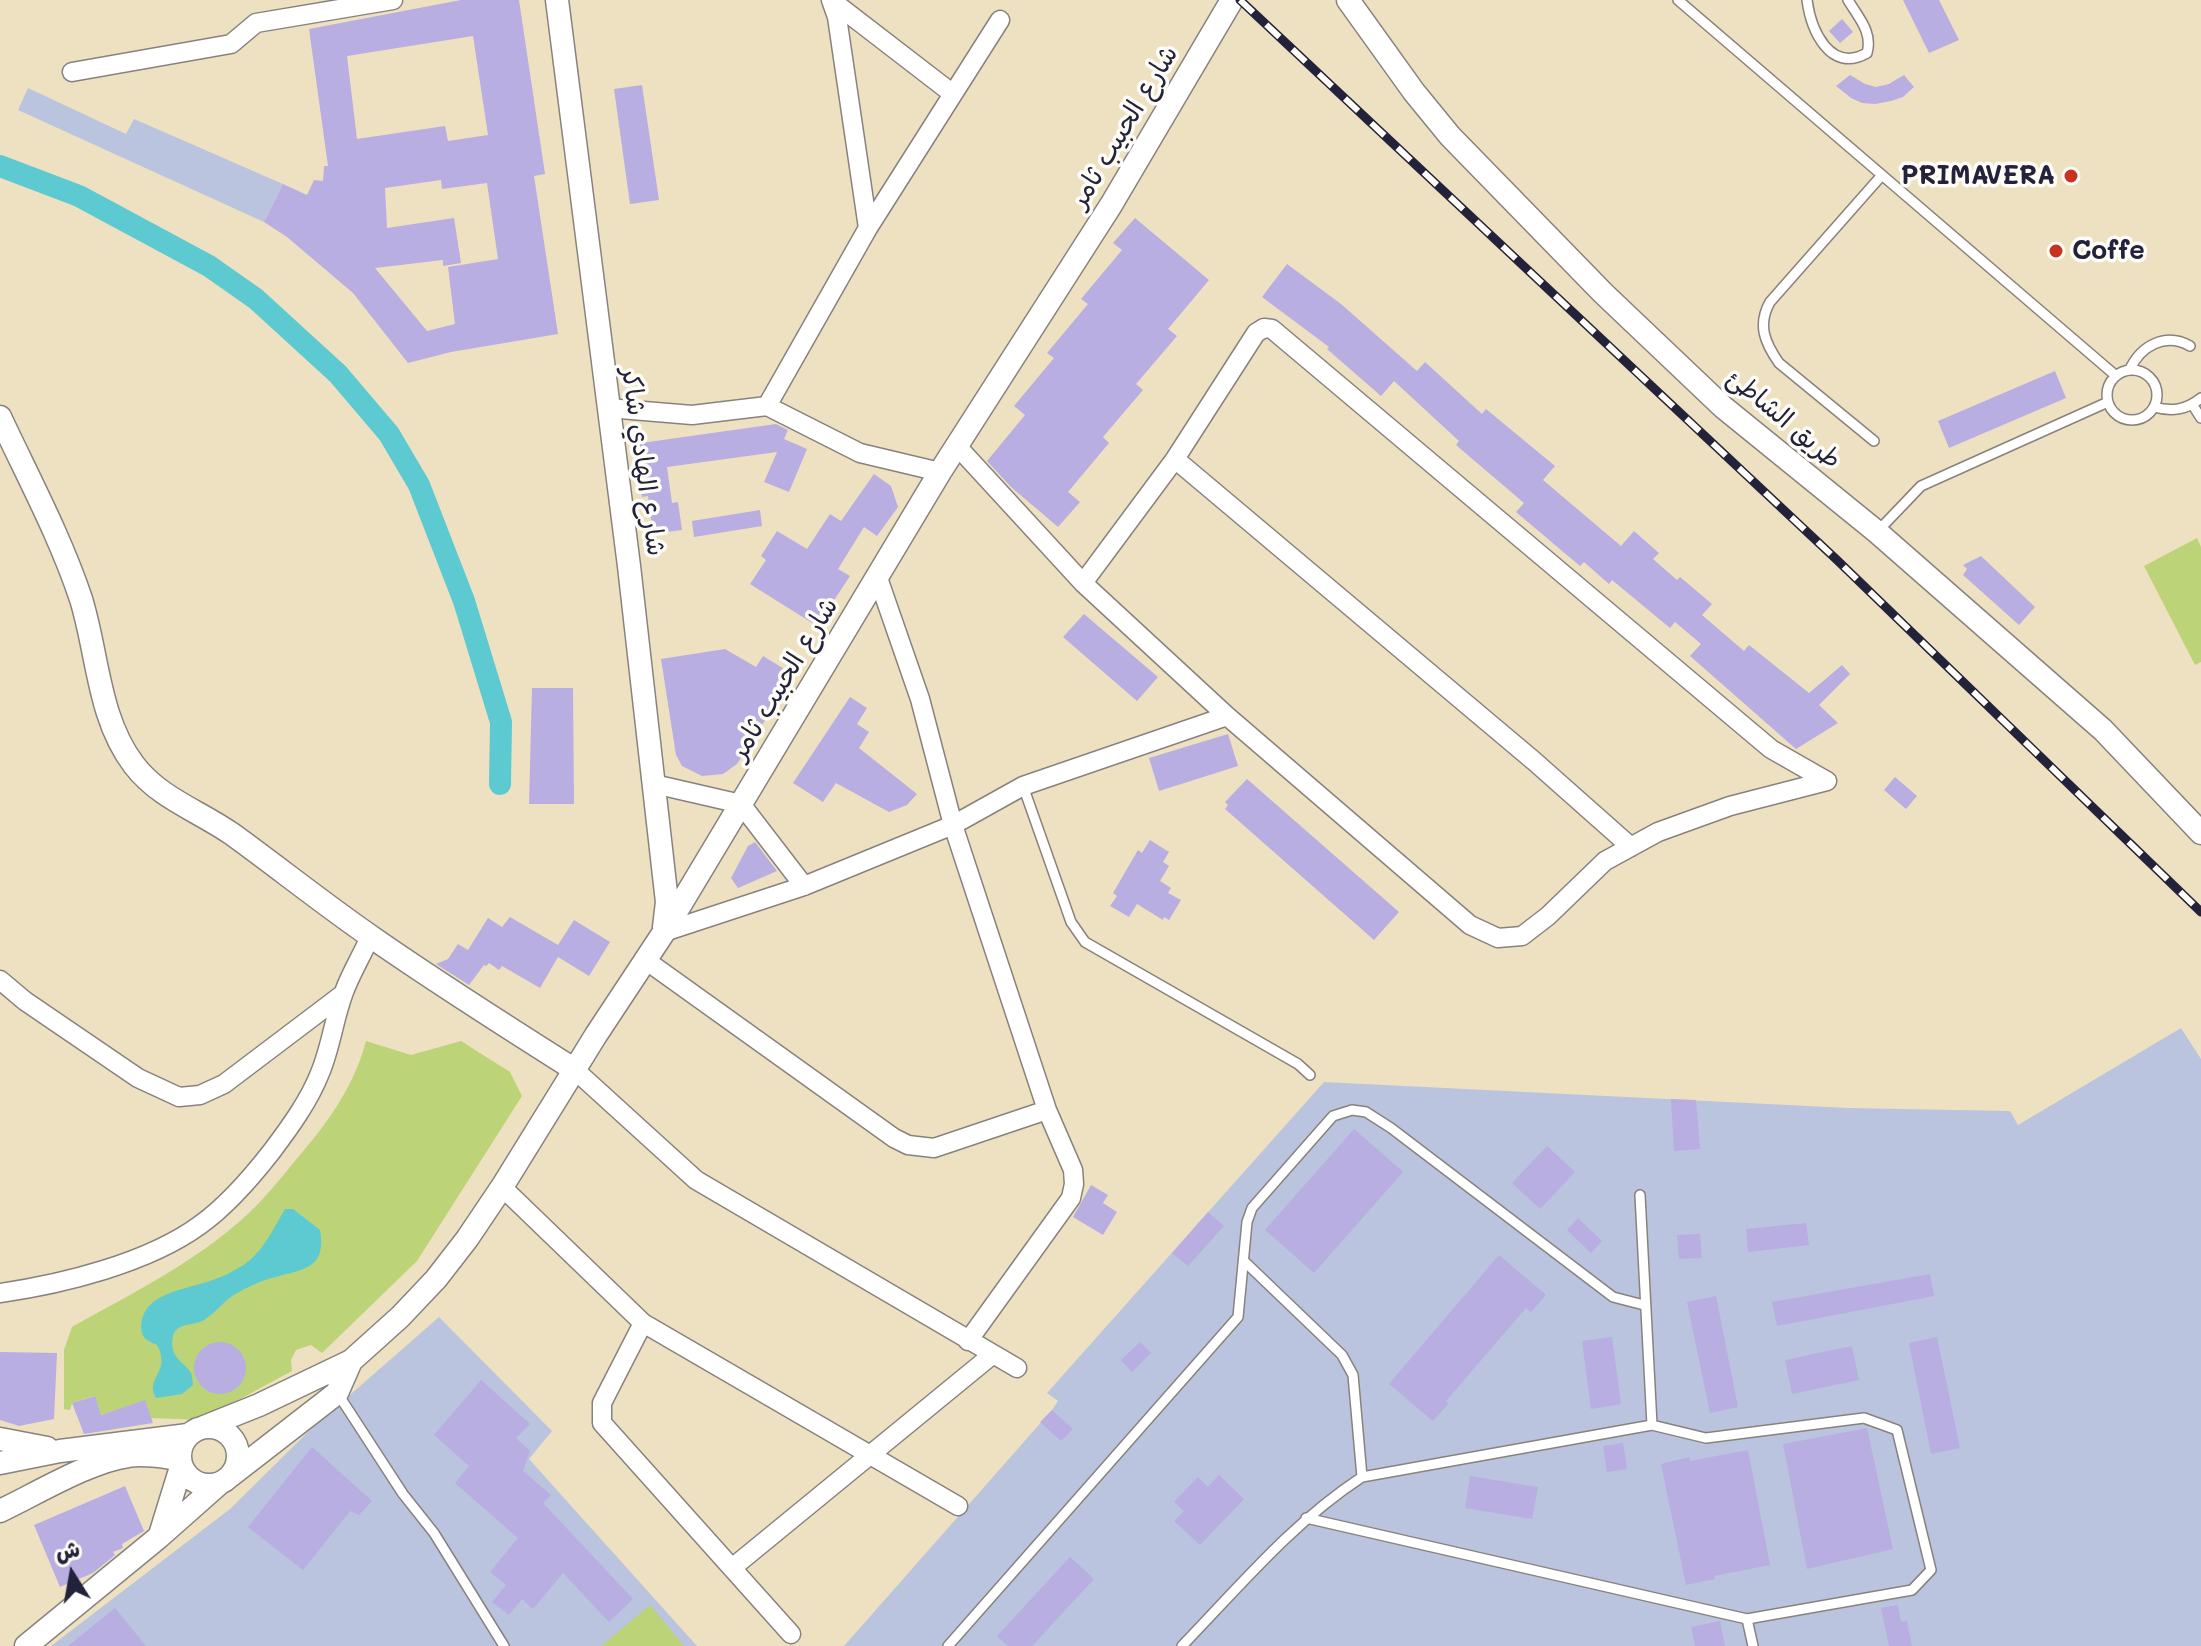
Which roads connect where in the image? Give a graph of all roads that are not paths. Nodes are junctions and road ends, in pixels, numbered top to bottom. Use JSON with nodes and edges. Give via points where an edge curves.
{"nodes":[{"id":1,"x":393,"y":0,"type":"edge"},
{"id":2,"x":557,"y":0,"type":"edge"},
{"id":3,"x":1678,"y":0,"type":"edge"},
{"id":4,"x":1807,"y":0,"type":"edge"},
{"id":5,"x":1848,"y":0,"type":"edge"},
{"id":6,"x":1228,"y":1,"type":"edge"},
{"id":7,"x":1355,"y":6,"type":"edge"},
{"id":8,"x":296,"y":8,"type":"edge"},
{"id":9,"x":1000,"y":20,"type":"dead end"},
{"id":10,"x":72,"y":72,"type":"dead end"},
{"id":11,"x":953,"y":94,"type":"junction"},
{"id":12,"x":1882,"y":175,"type":"junction"},
{"id":13,"x":868,"y":228,"type":"junction"},
{"id":14,"x":2190,"y":346,"type":"dead end"},
{"id":15,"x":2130,"y":369,"type":"junction"},
{"id":16,"x":2115,"y":375,"type":"junction"},
{"id":17,"x":2201,"y":398,"type":"edge"},
{"id":18,"x":2108,"y":402,"type":"junction"},
{"id":19,"x":2192,"y":404,"type":"junction"},
{"id":20,"x":767,"y":406,"type":"junction"},
{"id":21,"x":2154,"y":407,"type":"junction"},
{"id":22,"x":608,"y":408,"type":"junction"},
{"id":23,"x":0,"y":417,"type":"edge"},
{"id":24,"x":2201,"y":418,"type":"edge"},
{"id":25,"x":1874,"y":441,"type":"dead end"},
{"id":26,"x":957,"y":446,"type":"junction"},
{"id":27,"x":1175,"y":459,"type":"junction"},
{"id":28,"x":940,"y":472,"type":"junction"},
{"id":29,"x":1877,"y":532,"type":"junction"},
{"id":30,"x":878,"y":578,"type":"junction"},
{"id":31,"x":1083,"y":583,"type":"junction"},
{"id":32,"x":1227,"y":716,"type":"junction"},
{"id":33,"x":654,"y":784,"type":"junction"},
{"id":34,"x":1023,"y":786,"type":"junction"},
{"id":35,"x":741,"y":804,"type":"junction"},
{"id":36,"x":953,"y":825,"type":"junction"},
{"id":37,"x":2201,"y":833,"type":"edge"},
{"id":38,"x":1631,"y":847,"type":"junction"},
{"id":39,"x":804,"y":886,"type":"junction"},
{"id":40,"x":664,"y":932,"type":"junction"},
{"id":41,"x":370,"y":937,"type":"junction"},
{"id":42,"x":644,"y":959,"type":"junction"},
{"id":43,"x":0,"y":980,"type":"edge"},
{"id":44,"x":343,"y":994,"type":"junction"},
{"id":45,"x":575,"y":1070,"type":"junction"},
{"id":46,"x":1310,"y":1075,"type":"dead end"},
{"id":47,"x":1047,"y":1110,"type":"junction"},
{"id":48,"x":502,"y":1187,"type":"junction"},
{"id":49,"x":1640,"y":1195,"type":"dead end"},
{"id":50,"x":1245,"y":1262,"type":"junction"},
{"id":51,"x":0,"y":1293,"type":"edge"},
{"id":52,"x":1644,"y":1305,"type":"junction"},
{"id":53,"x":643,"y":1323,"type":"junction"},
{"id":54,"x":968,"y":1341,"type":"junction"},
{"id":55,"x":992,"y":1355,"type":"junction"},
{"id":56,"x":1017,"y":1368,"type":"dead end"},
{"id":57,"x":330,"y":1385,"type":"junction"},
{"id":58,"x":1652,"y":1425,"type":"junction"},
{"id":59,"x":196,"y":1431,"type":"junction"},
{"id":60,"x":0,"y":1439,"type":"edge"},
{"id":61,"x":60,"y":1451,"type":"junction"},
{"id":62,"x":871,"y":1456,"type":"junction"},
{"id":63,"x":0,"y":1463,"type":"edge"},
{"id":64,"x":180,"y":1463,"type":"junction"},
{"id":65,"x":1362,"y":1477,"type":"junction"},
{"id":66,"x":225,"y":1479,"type":"junction"},
{"id":67,"x":958,"y":1506,"type":"dead end"},
{"id":68,"x":0,"y":1511,"type":"edge"},
{"id":69,"x":1306,"y":1518,"type":"junction"},
{"id":70,"x":159,"y":1537,"type":"junction"},
{"id":71,"x":732,"y":1568,"type":"junction"},
{"id":72,"x":1747,"y":1619,"type":"junction"},
{"id":73,"x":791,"y":1634,"type":"dead end"},
{"id":74,"x":26,"y":1646,"type":"edge"},
{"id":75,"x":504,"y":1646,"type":"edge"},
{"id":76,"x":948,"y":1646,"type":"edge"},
{"id":77,"x":1182,"y":1646,"type":"edge"},
{"id":78,"x":1753,"y":1646,"type":"edge"}],
"edges":[{"from":1,"to":8,"type":"street"},
{"from":2,"to":22,"type":"street","name":"شارع الهادي شاكر"},
{"from":3,"to":12,"type":"lane"},
{"from":4,"to":5,"type":"lane","via":[[1811,25],[1823,43],[1843,58],[1856,59],[1867,53],[1870,42]]},
{"from":6,"to":26,"type":"street","name":"شارع الحبيب ثامر","via":[[1111,205]]},
{"from":7,"to":29,"type":"street","name":"طريق الشاطئ","via":[[1450,136],[1603,293],[1723,407]]},
{"from":8,"to":10,"type":"street","via":[[256,23],[231,44]]},
{"from":9,"to":11,"type":"street"},
{"from":11,"to":13,"type":"street"},
{"from":11,"to":13,"type":"street","via":[[831,0]]},
{"from":12,"to":16,"type":"lane"},
{"from":12,"to":25,"type":"lane","via":[[1762,316],[1779,363]]},
{"from":13,"to":20,"type":"street"},
{"from":14,"to":15,"type":"lane","via":[[2161,341],[2136,356]]},
{"from":15,"to":16,"type":"lane"},
{"from":15,"to":21,"type":"lane","via":[[2145,373],[2155,384]]},
{"from":16,"to":18,"type":"lane"},
{"from":17,"to":19,"type":"lane"},
{"from":18,"to":21,"type":"lane","via":[[2117,415],[2132,420]]},
{"from":18,"to":29,"type":"lane","via":[[1921,486]]},
{"from":19,"to":21,"type":"lane","via":[[2168,411]]},
{"from":19,"to":24,"type":"lane"},
{"from":20,"to":22,"type":"street","via":[[692,415]]},
{"from":20,"to":28,"type":"street","via":[[860,453]]},
{"from":22,"to":33,"type":"street","name":"شارع الهادي شاكر"},
{"from":23,"to":41,"type":"street","via":[[62,550],[81,600],[104,700],[134,766],[159,790],[227,831]]},
{"from":26,"to":28,"type":"street","name":"شارع الحبيب ثامر"},
{"from":26,"to":31,"type":"street"},
{"from":27,"to":31,"type":"street"},
{"from":27,"to":38,"type":"street"},
{"from":27,"to":38,"type":"street","via":[[1256,333],[1272,329],[1771,749],[1827,781],[1730,806]]},
{"from":28,"to":30,"type":"street","name":"شارع الحبيب ثامر"},
{"from":29,"to":37,"type":"street","name":"طريق الشاطئ","via":[[2103,730]]},
{"from":30,"to":35,"type":"street","name":"شارع الحبيب ثامر"},
{"from":30,"to":36,"type":"street","via":[[920,699]]},
{"from":31,"to":32,"type":"street"},
{"from":32,"to":34,"type":"street"},
{"from":32,"to":38,"type":"street","via":[[1470,925],[1498,938],[1522,936],[1605,861]]},
{"from":33,"to":35,"type":"street"},
{"from":33,"to":40,"type":"street","name":"شارع الهادي شاكر","via":[[667,902]]},
{"from":34,"to":36,"type":"street"},
{"from":34,"to":46,"type":"lane","via":[[1071,922],[1085,942]]},
{"from":35,"to":39,"type":"street"},
{"from":35,"to":40,"type":"street","name":"شارع الحبيب ثامر"},
{"from":36,"to":39,"type":"street"},
{"from":36,"to":47,"type":"street"},
{"from":39,"to":40,"type":"street"},
{"from":40,"to":42,"type":"street","name":"شارع الحبيب ثامر"},
{"from":41,"to":44,"type":"street"},
{"from":41,"to":45,"type":"street"},
{"from":42,"to":45,"type":"street","name":"شارع الحبيب ثامر"},
{"from":42,"to":47,"type":"street","via":[[908,1145],[934,1148]]},
{"from":43,"to":44,"type":"street","via":[[138,1078],[179,1097],[224,1084]]},
{"from":44,"to":51,"type":"street","via":[[320,1074],[305,1102],[226,1204],[198,1227],[154,1250],[98,1272]]},
{"from":45,"to":48,"type":"street","name":"شارع الحبيب ثامر"},
{"from":45,"to":54,"type":"street","via":[[696,1180]]},
{"from":47,"to":54,"type":"street","via":[[1073,1170],[1071,1198]]},
{"from":48,"to":53,"type":"street"},
{"from":48,"to":57,"type":"street","name":"شارع الحبيب ثامر","via":[[436,1279]]},
{"from":49,"to":52,"type":"lane"},
{"from":50,"to":52,"type":"lane","via":[[1252,1208],[1333,1116],[1352,1110],[1366,1112],[1391,1128],[1613,1297]]},
{"from":50,"to":65,"type":"lane","via":[[1342,1355],[1353,1375]]},
{"from":50,"to":76,"type":"lane","via":[[1238,1317]]},
{"from":52,"to":58,"type":"lane"},
{"from":53,"to":62,"type":"street"},
{"from":53,"to":71,"type":"street","via":[[602,1403],[602,1423]]},
{"from":54,"to":55,"type":"street"},
{"from":55,"to":56,"type":"street"},
{"from":55,"to":62,"type":"street"},
{"from":57,"to":59,"type":"street"},
{"from":57,"to":66,"type":"street"},
{"from":57,"to":75,"type":"lane","via":[[434,1533]]},
{"from":58,"to":65,"type":"lane"},
{"from":58,"to":72,"type":"lane","via":[[1706,1438],[1864,1418],[1897,1430],[1931,1570],[1912,1590]]},
{"from":59,"to":61,"type":"street"},
{"from":59,"to":64,"type":"street","via":[[183,1441]]},
{"from":59,"to":66,"type":"street","via":[[218,1428],[235,1442],[238,1456]]},
{"from":60,"to":61,"type":"street"},
{"from":61,"to":63,"type":"street"},
{"from":62,"to":67,"type":"street"},
{"from":62,"to":71,"type":"street"},
{"from":64,"to":66,"type":"street","via":[[193,1481]]},
{"from":64,"to":68,"type":"street","via":[[143,1455],[117,1459]]},
{"from":64,"to":70,"type":"street"},
{"from":65,"to":69,"type":"lane"},
{"from":66,"to":70,"type":"street"},
{"from":69,"to":72,"type":"lane"},
{"from":69,"to":77,"type":"lane"},
{"from":70,"to":74,"type":"street"},
{"from":71,"to":73,"type":"street"},
{"from":72,"to":78,"type":"lane"}]}
